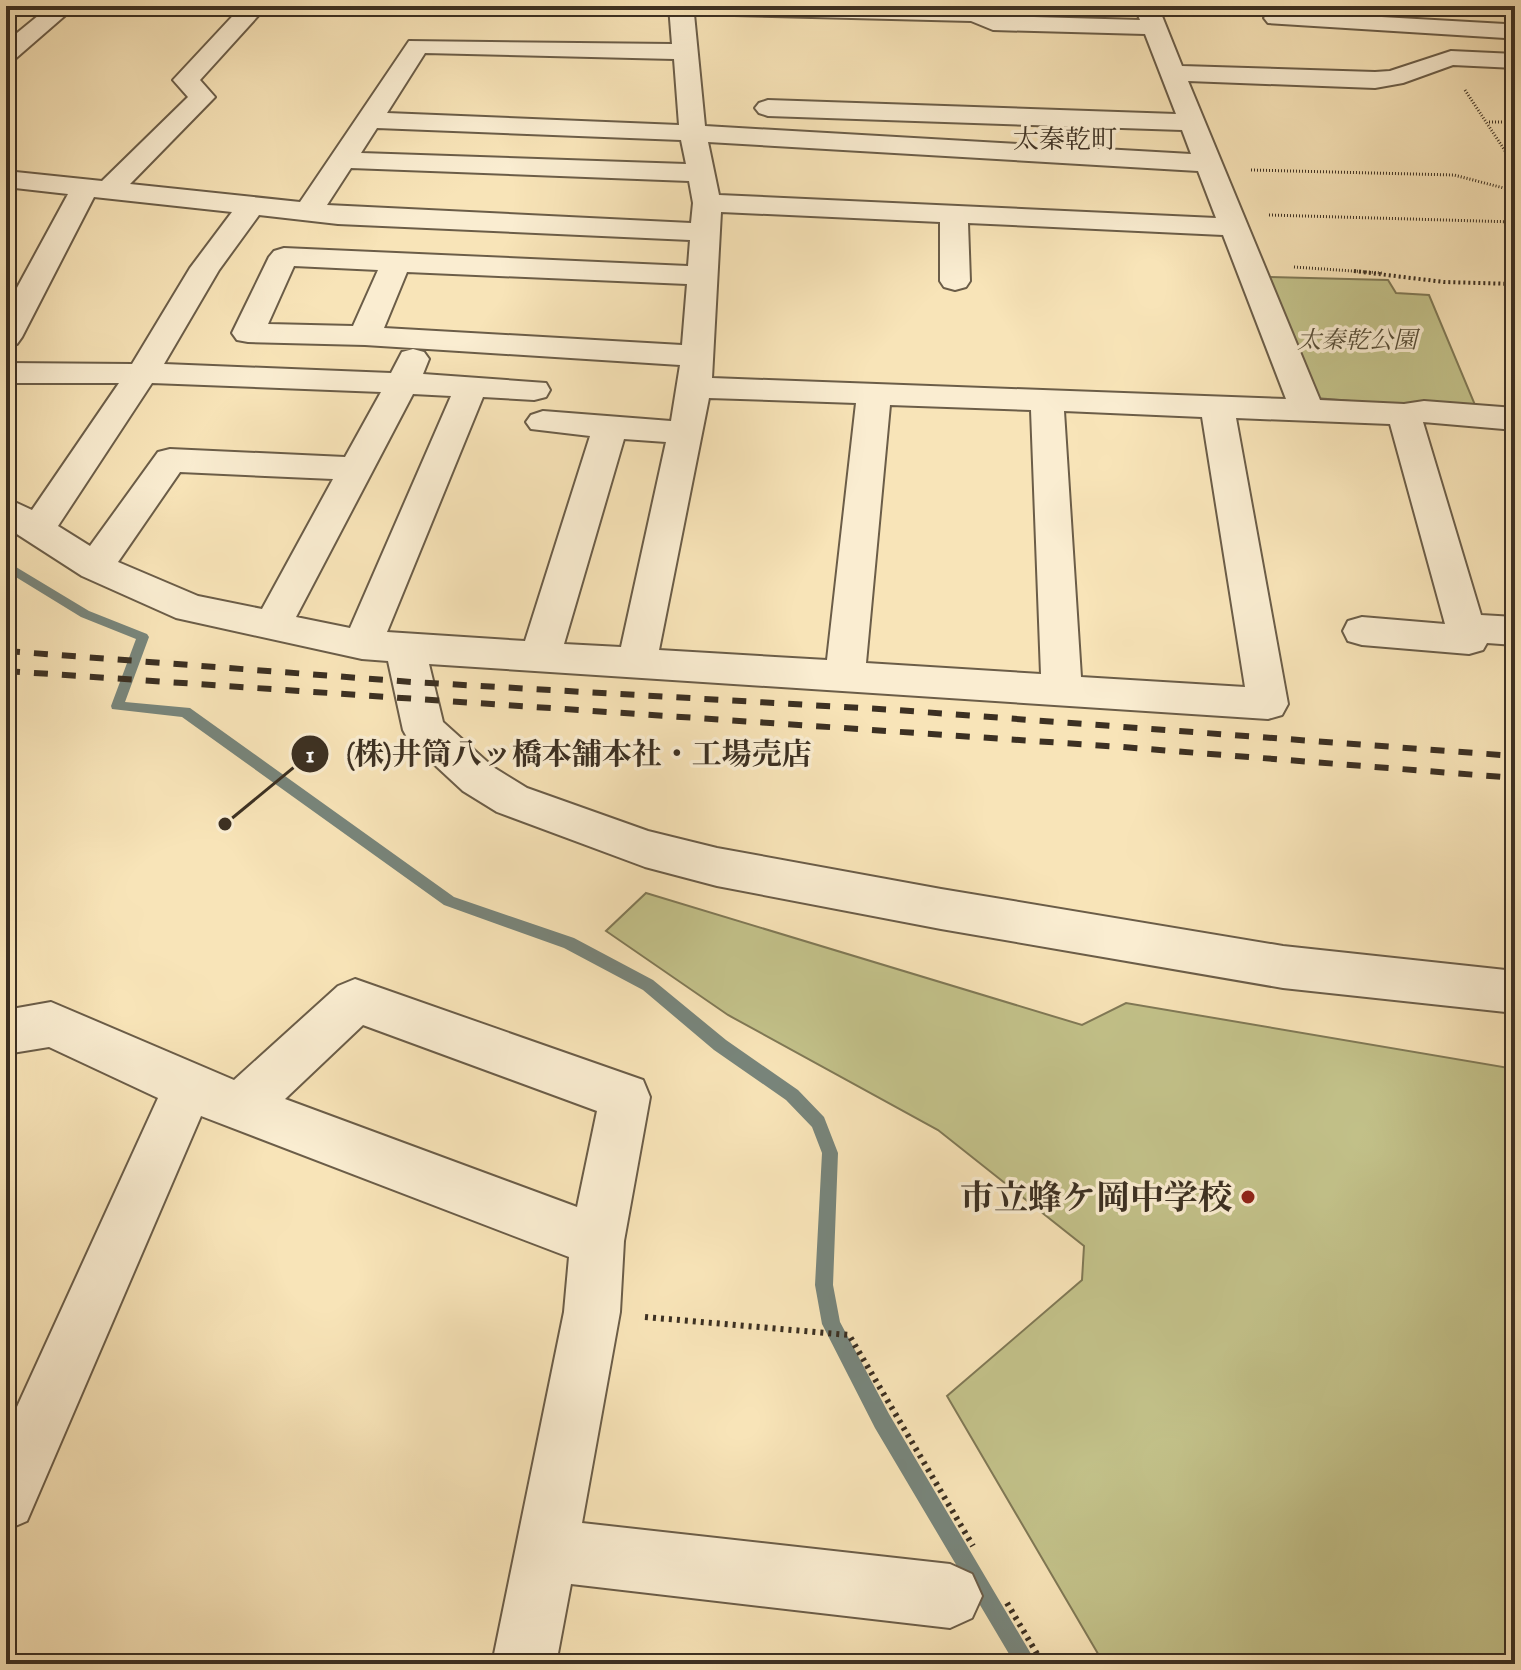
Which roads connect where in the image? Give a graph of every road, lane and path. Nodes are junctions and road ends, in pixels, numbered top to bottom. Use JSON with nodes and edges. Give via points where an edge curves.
{"nodes":[{"id":1,"x":64,"y":6,"type":"edge"},
{"id":2,"x":255,"y":6,"type":"edge"},
{"id":3,"x":681,"y":6,"type":"edge"},
{"id":4,"x":1335,"y":14,"type":"edge"},
{"id":5,"x":1150,"y":16,"type":"edge"},
{"id":6,"x":1276,"y":18,"type":"dead end"},
{"id":7,"x":6,"y":20,"type":"edge"},
{"id":8,"x":42,"y":24,"type":"junction"},
{"id":9,"x":1515,"y":32,"type":"edge"},
{"id":10,"x":685,"y":52,"type":"junction"},
{"id":11,"x":6,"y":54,"type":"edge"},
{"id":12,"x":1515,"y":61,"type":"edge"},
{"id":13,"x":1437,"y":63,"type":"junction"},
{"id":14,"x":1172,"y":73,"type":"junction"},
{"id":15,"x":386,"y":94,"type":"junction"},
{"id":16,"x":416,"y":95,"type":"dead end"},
{"id":17,"x":660,"y":104,"type":"dead end"},
{"id":18,"x":690,"y":105,"type":"junction"},
{"id":19,"x":369,"y":120,"type":"junction"},
{"id":20,"x":1191,"y":122,"type":"junction"},
{"id":21,"x":1488,"y":122,"type":"junction"},
{"id":22,"x":1515,"y":122,"type":"edge"},
{"id":23,"x":693,"y":133,"type":"junction"},
{"id":24,"x":343,"y":160,"type":"junction"},
{"id":25,"x":1209,"y":166,"type":"junction"},
{"id":26,"x":1515,"y":166,"type":"edge"},
{"id":27,"x":701,"y":173,"type":"junction"},
{"id":28,"x":6,"y":179,"type":"edge"},
{"id":29,"x":95,"y":191,"type":"junction"},
{"id":30,"x":1515,"y":191,"type":"edge"},
{"id":31,"x":250,"y":208,"type":"junction"},
{"id":32,"x":308,"y":212,"type":"junction"},
{"id":33,"x":954,"y":215,"type":"junction"},
{"id":34,"x":706,"y":218,"type":"junction"},
{"id":35,"x":1231,"y":221,"type":"junction"},
{"id":36,"x":1515,"y":222,"type":"edge"},
{"id":37,"x":396,"y":262,"type":"junction"},
{"id":38,"x":1249,"y":267,"type":"junction"},
{"id":39,"x":702,"y":276,"type":"junction"},
{"id":40,"x":955,"y":281,"type":"dead end"},
{"id":41,"x":1515,"y":284,"type":"edge"},
{"id":42,"x":365,"y":336,"type":"junction"},
{"id":43,"x":6,"y":337,"type":"edge"},
{"id":44,"x":421,"y":339,"type":"junction"},
{"id":45,"x":144,"y":371,"type":"junction"},
{"id":46,"x":696,"y":372,"type":"junction"},
{"id":47,"x":6,"y":373,"type":"edge"},
{"id":48,"x":403,"y":382,"type":"junction"},
{"id":49,"x":471,"y":387,"type":"junction"},
{"id":50,"x":874,"y":394,"type":"junction"},
{"id":51,"x":1047,"y":401,"type":"junction"},
{"id":52,"x":1217,"y":407,"type":"junction"},
{"id":53,"x":1307,"y":410,"type":"junction"},
{"id":54,"x":1404,"y":414,"type":"junction"},
{"id":55,"x":1515,"y":419,"type":"edge"},
{"id":56,"x":610,"y":428,"type":"junction"},
{"id":57,"x":687,"y":433,"type":"junction"},
{"id":58,"x":356,"y":469,"type":"junction"},
{"id":59,"x":22,"y":520,"type":"edge"},
{"id":60,"x":95,"y":567,"type":"junction"},
{"id":61,"x":272,"y":626,"type":"junction"},
{"id":62,"x":1466,"y":628,"type":"junction"},
{"id":63,"x":1362,"y":631,"type":"dead end"},
{"id":64,"x":1515,"y":631,"type":"edge"},
{"id":65,"x":362,"y":645,"type":"junction"},
{"id":66,"x":405,"y":648,"type":"junction"},
{"id":67,"x":540,"y":657,"type":"junction"},
{"id":68,"x":637,"y":663,"type":"junction"},
{"id":69,"x":845,"y":676,"type":"junction"},
{"id":70,"x":1062,"y":690,"type":"junction"},
{"id":71,"x":1515,"y":992,"type":"edge"},
{"id":72,"x":6,"y":1032,"type":"edge"},
{"id":73,"x":188,"y":1087,"type":"junction"},
{"id":74,"x":241,"y":1107,"type":"junction"},
{"id":75,"x":597,"y":1241,"type":"junction"},
{"id":76,"x":592,"y":1312,"type":"junction"},
{"id":77,"x":6,"y":1500,"type":"edge"},
{"id":78,"x":546,"y":1550,"type":"junction"},
{"id":79,"x":977,"y":1582,"type":"junction"},
{"id":80,"x":524,"y":1664,"type":"edge"},
{"id":81,"x":1043,"y":1664,"type":"edge"}],
"edges":[{"from":1,"to":8,"type":"street"},
{"from":2,"to":29,"type":"street","via":[[186,80],[202,97]]},
{"from":3,"to":5,"type":"street","via":[[976,14],[993,23]]},
{"from":3,"to":10,"type":"street"},
{"from":4,"to":6,"type":"street"},
{"from":4,"to":9,"type":"street"},
{"from":5,"to":14,"type":"street"},
{"from":7,"to":8,"type":"street"},
{"from":8,"to":11,"type":"street"},
{"from":10,"to":15,"type":"street","via":[[418,46]]},
{"from":10,"to":18,"type":"street"},
{"from":12,"to":13,"type":"street","via":[[1451,58]]},
{"from":13,"to":14,"type":"street","via":[[1375,80]]},
{"from":13,"to":21,"type":"path","via":[[1455,72]]},
{"from":14,"to":20,"type":"street"},
{"from":15,"to":16,"type":"street"},
{"from":15,"to":19,"type":"street"},
{"from":17,"to":18,"type":"street"},
{"from":18,"to":20,"type":"street"},
{"from":18,"to":23,"type":"street"},
{"from":19,"to":23,"type":"street"},
{"from":19,"to":24,"type":"street"},
{"from":20,"to":25,"type":"street"},
{"from":21,"to":22,"type":"path"},
{"from":21,"to":26,"type":"path"},
{"from":23,"to":25,"type":"street"},
{"from":23,"to":27,"type":"street"},
{"from":24,"to":27,"type":"street"},
{"from":24,"to":32,"type":"street"},
{"from":25,"to":30,"type":"path","via":[[1454,175]]},
{"from":25,"to":35,"type":"street"},
{"from":27,"to":34,"type":"street"},
{"from":28,"to":29,"type":"street"},
{"from":29,"to":31,"type":"street"},
{"from":29,"to":43,"type":"street"},
{"from":31,"to":32,"type":"street"},
{"from":31,"to":45,"type":"street","via":[[205,268]]},
{"from":32,"to":34,"type":"street"},
{"from":33,"to":34,"type":"street"},
{"from":33,"to":35,"type":"street"},
{"from":33,"to":40,"type":"street"},
{"from":34,"to":39,"type":"street"},
{"from":35,"to":36,"type":"path"},
{"from":35,"to":38,"type":"street"},
{"from":37,"to":39,"type":"street"},
{"from":37,"to":42,"type":"street"},
{"from":37,"to":42,"type":"street","via":[[284,257],[248,333]]},
{"from":38,"to":41,"type":"path"},
{"from":38,"to":53,"type":"street"},
{"from":39,"to":46,"type":"street"},
{"from":42,"to":44,"type":"street"},
{"from":44,"to":46,"type":"street"},
{"from":44,"to":48,"type":"street"},
{"from":45,"to":47,"type":"street"},
{"from":45,"to":48,"type":"street"},
{"from":45,"to":59,"type":"street"},
{"from":46,"to":50,"type":"street"},
{"from":46,"to":57,"type":"street"},
{"from":48,"to":49,"type":"street"},
{"from":48,"to":58,"type":"street"},
{"from":49,"to":56,"type":"street"},
{"from":49,"to":65,"type":"street"},
{"from":50,"to":51,"type":"street"},
{"from":50,"to":69,"type":"street"},
{"from":51,"to":52,"type":"street"},
{"from":51,"to":70,"type":"street"},
{"from":52,"to":53,"type":"street"},
{"from":52,"to":70,"type":"street","via":[[1268,704]]},
{"from":53,"to":54,"type":"street"},
{"from":54,"to":55,"type":"street"},
{"from":54,"to":62,"type":"street"},
{"from":56,"to":57,"type":"street"},
{"from":56,"to":67,"type":"street"},
{"from":57,"to":68,"type":"street"},
{"from":58,"to":60,"type":"street","via":[[170,460]]},
{"from":58,"to":61,"type":"street"},
{"from":59,"to":60,"type":"street"},
{"from":60,"to":61,"type":"street","via":[[190,608]]},
{"from":61,"to":65,"type":"street"},
{"from":62,"to":63,"type":"street","via":[[1469,640]]},
{"from":62,"to":64,"type":"street"},
{"from":65,"to":66,"type":"street"},
{"from":66,"to":67,"type":"street"},
{"from":66,"to":71,"type":"street","via":[[424,730],[478,779],[512,800],[645,849],[941,909],[1283,967]]},
{"from":67,"to":68,"type":"street"},
{"from":68,"to":69,"type":"street"},
{"from":69,"to":70,"type":"street"},
{"from":72,"to":73,"type":"street","via":[[51,1024]]},
{"from":73,"to":74,"type":"street"},
{"from":73,"to":77,"type":"street"},
{"from":74,"to":75,"type":"street"},
{"from":74,"to":75,"type":"street","via":[[355,1001],[625,1097]]},
{"from":75,"to":76,"type":"street"},
{"from":76,"to":78,"type":"street"},
{"from":76,"to":79,"type":"path","via":[[849,1335]]},
{"from":78,"to":79,"type":"street"},
{"from":78,"to":80,"type":"street"},
{"from":79,"to":81,"type":"path"}]}
